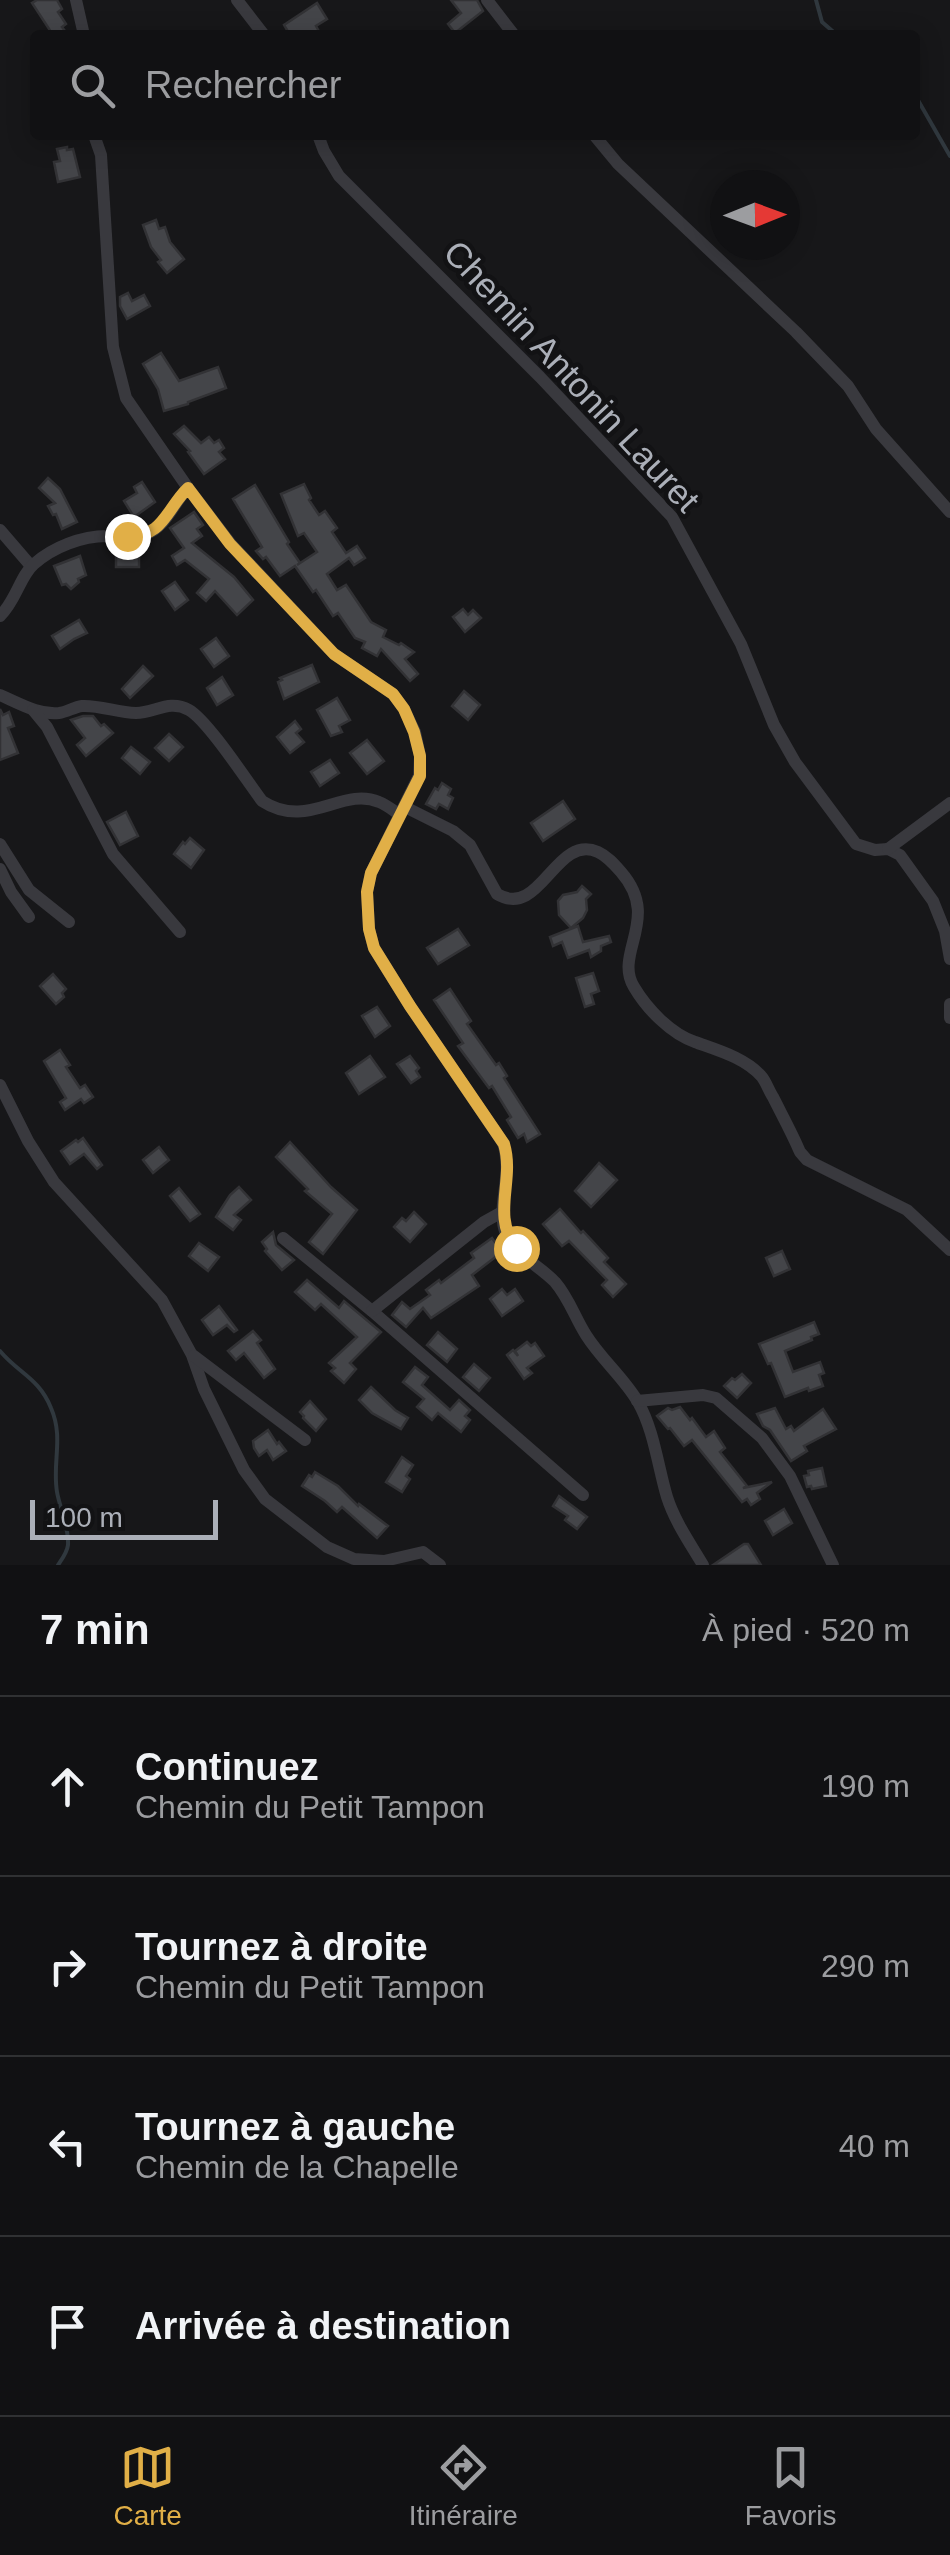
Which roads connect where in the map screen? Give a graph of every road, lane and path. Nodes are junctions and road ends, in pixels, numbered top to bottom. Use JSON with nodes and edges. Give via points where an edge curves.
{"nodes":[{"id":1,"x":76,"y":0,"type":"edge"},
{"id":2,"x":237,"y":0,"type":"edge"},
{"id":3,"x":486,"y":0,"type":"edge"},
{"id":4,"x":83,"y":30,"type":"edge"},
{"id":5,"x":260,"y":30,"type":"edge"},
{"id":6,"x":510,"y":30,"type":"edge"},
{"id":7,"x":96,"y":140,"type":"edge"},
{"id":8,"x":320,"y":140,"type":"edge"},
{"id":9,"x":598,"y":140,"type":"edge"},
{"id":10,"x":188,"y":488,"type":"junction"},
{"id":11,"x":950,"y":512,"type":"edge"},
{"id":12,"x":0,"y":530,"type":"edge"},
{"id":13,"x":31,"y":566,"type":"junction"},
{"id":14,"x":1,"y":617,"type":"edge"},
{"id":15,"x":0,"y":695,"type":"edge"},
{"id":16,"x":33,"y":710,"type":"junction"},
{"id":17,"x":950,"y":803,"type":"edge"},
{"id":18,"x":402,"y":811,"type":"junction"},
{"id":19,"x":0,"y":844,"type":"edge"},
{"id":20,"x":888,"y":849,"type":"junction"},
{"id":21,"x":0,"y":869,"type":"edge"},
{"id":22,"x":29,"y":917,"type":"dead end"},
{"id":23,"x":69,"y":922,"type":"dead end"},
{"id":24,"x":180,"y":932,"type":"dead end"},
{"id":25,"x":950,"y":959,"type":"edge"},
{"id":26,"x":950,"y":1004,"type":"edge"},
{"id":27,"x":950,"y":1018,"type":"edge"},
{"id":28,"x":0,"y":1085,"type":"edge"},
{"id":29,"x":502,"y":1212,"type":"junction"},
{"id":30,"x":283,"y":1238,"type":"dead end"},
{"id":31,"x":950,"y":1250,"type":"edge"},
{"id":32,"x":372,"y":1311,"type":"junction"},
{"id":33,"x":192,"y":1355,"type":"junction"},
{"id":34,"x":637,"y":1400,"type":"junction"},
{"id":35,"x":305,"y":1440,"type":"dead end"},
{"id":36,"x":583,"y":1495,"type":"dead end"},
{"id":37,"x":440,"y":1565,"type":"edge"},
{"id":38,"x":703,"y":1565,"type":"edge"},
{"id":39,"x":833,"y":1565,"type":"edge"}],
"edges":[{"from":1,"to":4,"type":"street"},
{"from":2,"to":5,"type":"street"},
{"from":3,"to":6,"type":"street"},
{"from":7,"to":10,"type":"street","via":[[118,375],[126,398]]},
{"from":8,"to":20,"type":"street","name":"Chemin Antonin Lauret","via":[[339,176],[672,517],[741,644],[794,762],[856,844]]},
{"from":9,"to":11,"type":"street","via":[[848,386],[876,429]]},
{"from":10,"to":13,"type":"street","via":[[147,534],[81,540]]},
{"from":10,"to":18,"type":"street","via":[[230,544],[334,654],[404,709],[420,776]]},
{"from":12,"to":13,"type":"street"},
{"from":13,"to":14,"type":"street"},
{"from":15,"to":16,"type":"street"},
{"from":16,"to":18,"type":"street","via":[[64,713],[79,706],[139,713],[180,706],[199,718],[274,809],[297,813],[377,800]]},
{"from":16,"to":24,"type":"street","via":[[113,854]]},
{"from":17,"to":20,"type":"street"},
{"from":18,"to":29,"type":"street","via":[[371,873],[369,929],[410,1006],[504,1144]]},
{"from":18,"to":31,"type":"street","via":[[462,838],[497,894],[512,900],[580,848],[610,860],[625,876],[639,912],[630,980],[656,1015],[762,1077],[807,1160],[907,1210]]},
{"from":19,"to":23,"type":"street","via":[[29,890]]},
{"from":20,"to":25,"type":"street","name":"Chemin Antonin Lauret","via":[[900,855],[934,901]]},
{"from":21,"to":22,"type":"street"},
{"from":26,"to":27,"type":"street"},
{"from":28,"to":33,"type":"street","via":[[54,1182],[162,1300]]},
{"from":29,"to":32,"type":"street"},
{"from":29,"to":34,"type":"street","via":[[507,1236],[565,1295],[586,1336]]},
{"from":30,"to":32,"type":"street"},
{"from":32,"to":36,"type":"street"},
{"from":33,"to":35,"type":"street"},
{"from":33,"to":37,"type":"street","via":[[264,1499],[340,1554],[372,1562],[423,1552]]},
{"from":34,"to":38,"type":"street","via":[[668,1502]]},
{"from":34,"to":39,"type":"street","via":[[716,1398],[762,1438],[790,1476]]}]}
